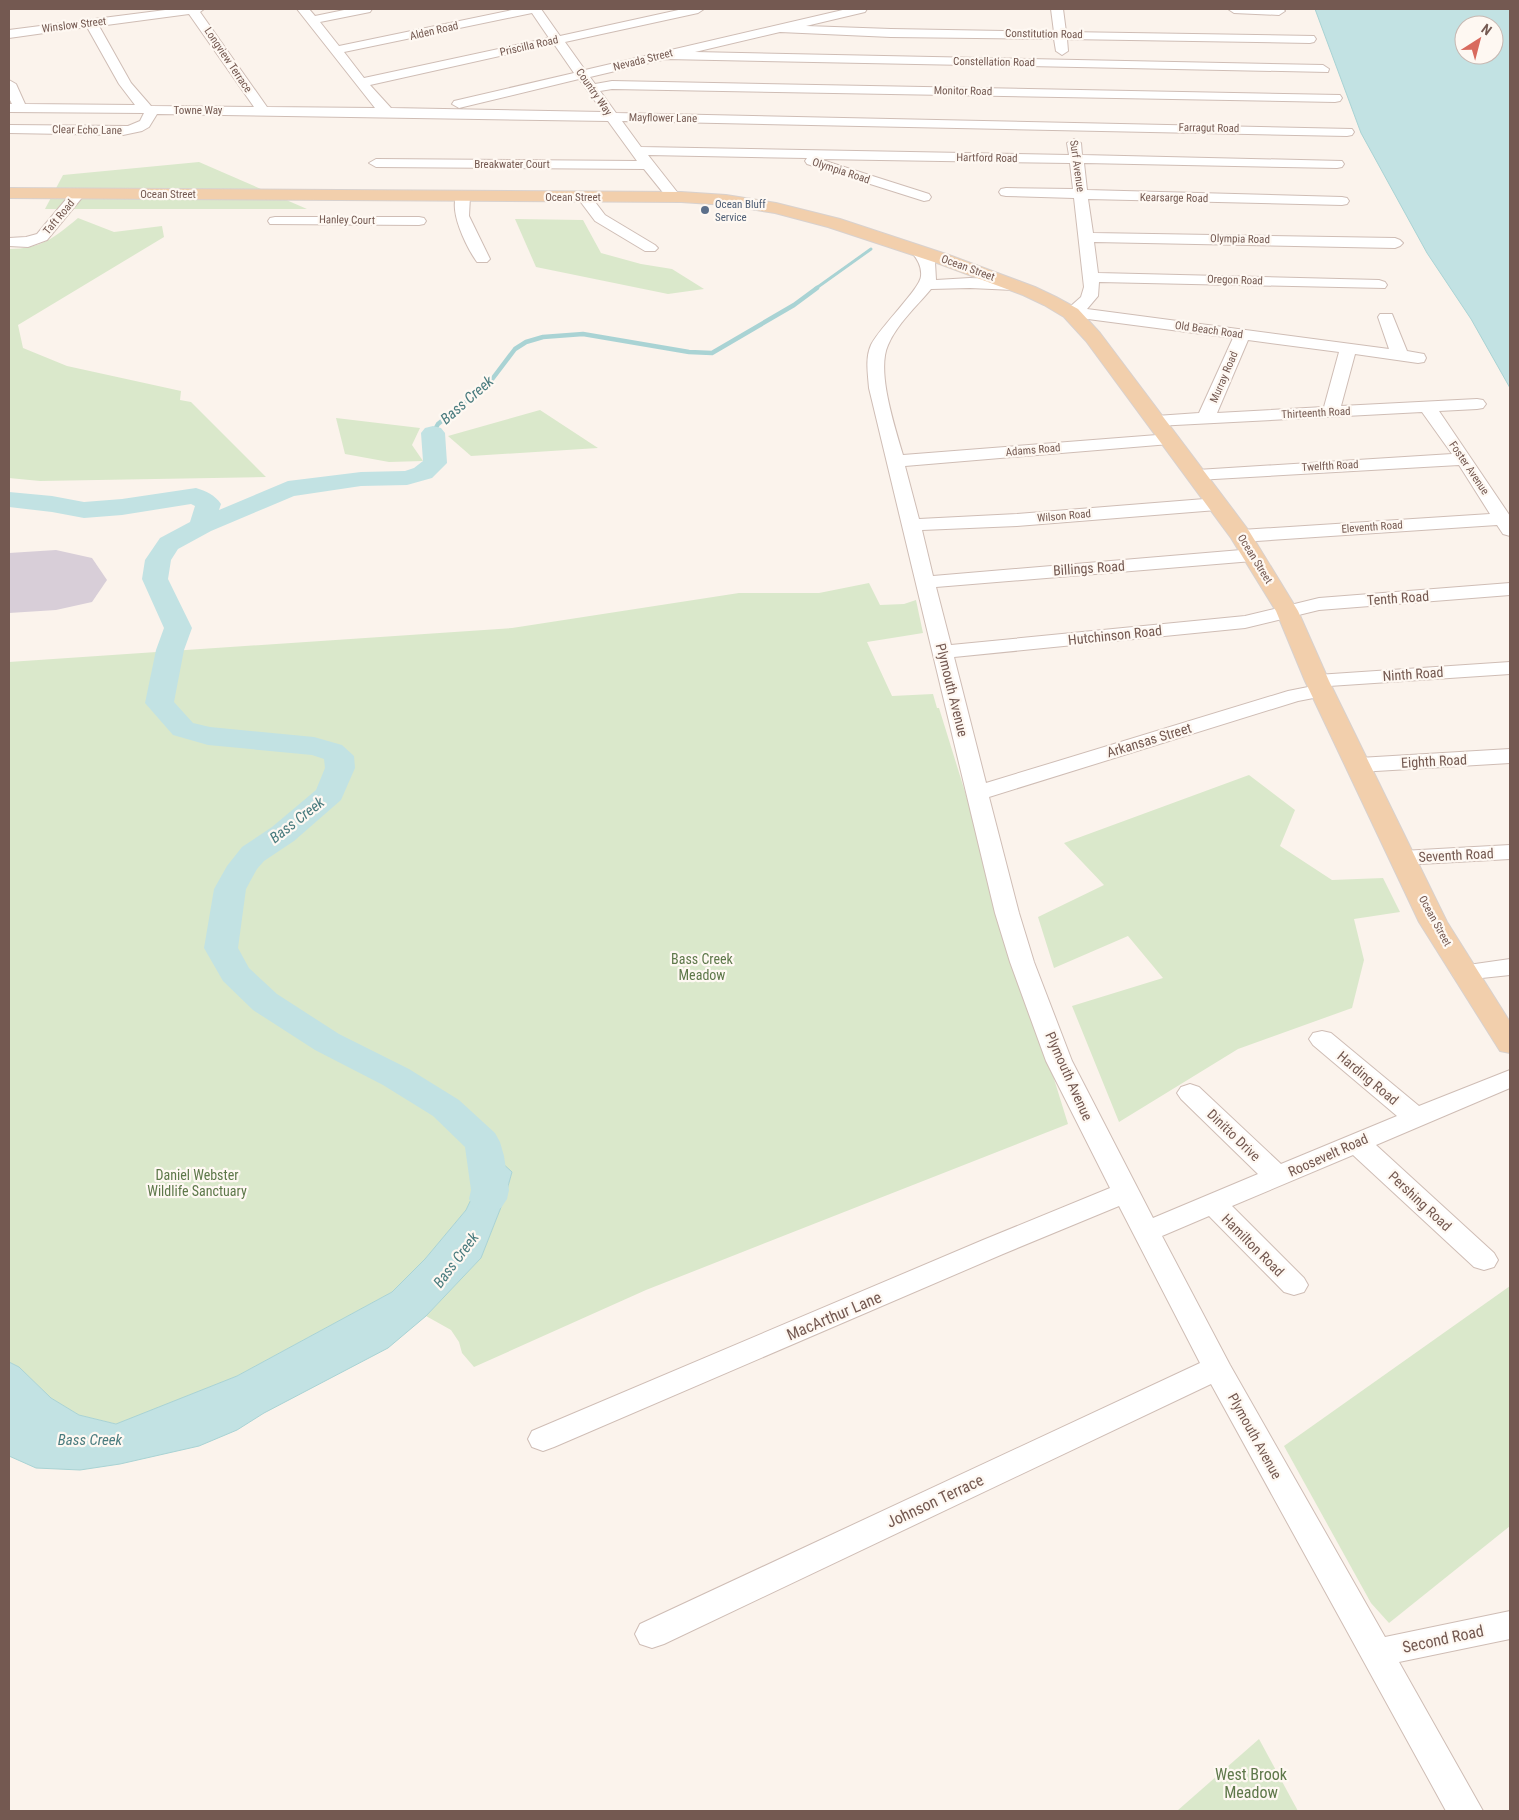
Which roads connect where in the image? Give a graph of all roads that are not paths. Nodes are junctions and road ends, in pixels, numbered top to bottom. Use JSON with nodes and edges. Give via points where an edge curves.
{"nodes":[{"id":1,"x":194,"y":9,"type":"edge"},
{"id":2,"x":303,"y":9,"type":"edge"},
{"id":3,"x":366,"y":9,"type":"edge"},
{"id":4,"x":533,"y":9,"type":"edge"},
{"id":5,"x":698,"y":9,"type":"edge"},
{"id":6,"x":861,"y":9,"type":"edge"},
{"id":7,"x":1057,"y":9,"type":"edge"},
{"id":8,"x":1234,"y":9,"type":"edge"},
{"id":9,"x":1279,"y":11,"type":"dead end"},
{"id":10,"x":312,"y":20,"type":"junction"},
{"id":11,"x":91,"y":23,"type":"junction"},
{"id":12,"x":778,"y":28,"type":"junction"},
{"id":13,"x":9,"y":34,"type":"edge"},
{"id":14,"x":1060,"y":34,"type":"junction"},
{"id":15,"x":1310,"y":39,"type":"dead end"},
{"id":16,"x":556,"y":40,"type":"junction"},
{"id":17,"x":337,"y":50,"type":"junction"},
{"id":18,"x":664,"y":55,"type":"junction"},
{"id":19,"x":1064,"y":63,"type":"junction"},
{"id":20,"x":1323,"y":69,"type":"dead end"},
{"id":21,"x":583,"y":75,"type":"junction"},
{"id":22,"x":361,"y":83,"type":"junction"},
{"id":23,"x":9,"y":84,"type":"edge"},
{"id":24,"x":592,"y":88,"type":"junction"},
{"id":25,"x":1068,"y":93,"type":"junction"},
{"id":26,"x":1335,"y":98,"type":"dead end"},
{"id":27,"x":14,"y":108,"type":"edge"},
{"id":28,"x":146,"y":109,"type":"junction"},
{"id":29,"x":263,"y":110,"type":"junction"},
{"id":30,"x":387,"y":112,"type":"junction"},
{"id":31,"x":426,"y":112,"type":"junction"},
{"id":32,"x":612,"y":117,"type":"junction"},
{"id":33,"x":1072,"y":126,"type":"junction"},
{"id":34,"x":9,"y":129,"type":"edge"},
{"id":35,"x":1347,"y":132,"type":"dead end"},
{"id":36,"x":636,"y":151,"type":"junction"},
{"id":37,"x":786,"y":153,"type":"junction"},
{"id":38,"x":1076,"y":159,"type":"junction"},
{"id":39,"x":376,"y":163,"type":"dead end"},
{"id":40,"x":1337,"y":164,"type":"dead end"},
{"id":41,"x":648,"y":165,"type":"junction"},
{"id":42,"x":1006,"y":192,"type":"dead end"},
{"id":43,"x":9,"y":193,"type":"edge"},
{"id":44,"x":78,"y":194,"type":"junction"},
{"id":45,"x":422,"y":196,"type":"junction"},
{"id":46,"x":463,"y":196,"type":"junction"},
{"id":47,"x":1082,"y":196,"type":"junction"},
{"id":48,"x":584,"y":197,"type":"junction"},
{"id":49,"x":924,"y":197,"type":"dead end"},
{"id":50,"x":674,"y":198,"type":"junction"},
{"id":51,"x":1342,"y":201,"type":"dead end"},
{"id":52,"x":275,"y":221,"type":"dead end"},
{"id":53,"x":1086,"y":236,"type":"junction"},
{"id":54,"x":9,"y":242,"type":"edge"},
{"id":55,"x":1395,"y":243,"type":"dead end"},
{"id":56,"x":650,"y":248,"type":"dead end"},
{"id":57,"x":920,"y":251,"type":"junction"},
{"id":58,"x":482,"y":259,"type":"dead end"},
{"id":59,"x":1090,"y":277,"type":"junction"},
{"id":60,"x":926,"y":285,"type":"junction"},
{"id":61,"x":1014,"y":285,"type":"junction"},
{"id":62,"x":1379,"y":285,"type":"dead end"},
{"id":63,"x":1071,"y":313,"type":"junction"},
{"id":64,"x":1386,"y":317,"type":"dead end"},
{"id":65,"x":1242,"y":335,"type":"junction"},
{"id":66,"x":1348,"y":349,"type":"junction"},
{"id":67,"x":1400,"y":356,"type":"junction"},
{"id":68,"x":1418,"y":358,"type":"dead end"},
{"id":69,"x":1477,"y":404,"type":"dead end"},
{"id":70,"x":1427,"y":407,"type":"junction"},
{"id":71,"x":1331,"y":412,"type":"junction"},
{"id":72,"x":1206,"y":418,"type":"junction"},
{"id":73,"x":1163,"y":430,"type":"junction"},
{"id":74,"x":1464,"y":459,"type":"junction"},
{"id":75,"x":895,"y":461,"type":"junction"},
{"id":76,"x":1196,"y":476,"type":"junction"},
{"id":77,"x":1217,"y":504,"type":"junction"},
{"id":78,"x":911,"y":524,"type":"junction"},
{"id":79,"x":1507,"y":524,"type":"edge"},
{"id":80,"x":1247,"y":546,"type":"junction"},
{"id":81,"x":926,"y":582,"type":"junction"},
{"id":82,"x":1510,"y":589,"type":"edge"},
{"id":83,"x":1287,"y":612,"type":"junction"},
{"id":84,"x":943,"y":652,"type":"junction"},
{"id":85,"x":1510,"y":668,"type":"edge"},
{"id":86,"x":1319,"y":686,"type":"junction"},
{"id":87,"x":1510,"y":756,"type":"edge"},
{"id":88,"x":1359,"y":765,"type":"junction"},
{"id":89,"x":978,"y":793,"type":"junction"},
{"id":90,"x":1510,"y":852,"type":"edge"},
{"id":91,"x":1402,"y":858,"type":"junction"},
{"id":92,"x":1510,"y":966,"type":"edge"},
{"id":93,"x":1463,"y":972,"type":"junction"},
{"id":94,"x":1322,"y":1039,"type":"dead end"},
{"id":95,"x":1510,"y":1044,"type":"edge"},
{"id":96,"x":1510,"y":1078,"type":"edge"},
{"id":97,"x":1190,"y":1094,"type":"dead end"},
{"id":98,"x":1415,"y":1116,"type":"junction"},
{"id":99,"x":1356,"y":1142,"type":"junction"},
{"id":100,"x":1278,"y":1177,"type":"junction"},
{"id":101,"x":1125,"y":1193,"type":"junction"},
{"id":102,"x":1213,"y":1204,"type":"junction"},
{"id":103,"x":1145,"y":1232,"type":"junction"},
{"id":104,"x":1484,"y":1260,"type":"dead end"},
{"id":105,"x":1294,"y":1285,"type":"dead end"},
{"id":106,"x":1217,"y":1368,"type":"junction"},
{"id":107,"x":543,"y":1439,"type":"dead end"},
{"id":108,"x":1510,"y":1625,"type":"edge"},
{"id":109,"x":652,"y":1634,"type":"dead end"},
{"id":110,"x":1376,"y":1653,"type":"junction"},
{"id":111,"x":1465,"y":1811,"type":"edge"}],
"edges":[{"from":1,"to":11,"type":"street","name":"Winslow Street"},
{"from":1,"to":29,"type":"street","name":"Longview Terrace"},
{"from":2,"to":10,"type":"street"},
{"from":3,"to":10,"type":"street"},
{"from":4,"to":16,"type":"street","name":"Country Way"},
{"from":4,"to":17,"type":"street","name":"Alden Road"},
{"from":5,"to":16,"type":"street","name":"Priscilla Road"},
{"from":6,"to":12,"type":"street","name":"Nevada Street"},
{"from":7,"to":14,"type":"street","name":"Surf Avenue"},
{"from":8,"to":9,"type":"street"},
{"from":10,"to":17,"type":"street"},
{"from":11,"to":13,"type":"street","name":"Winslow Street"},
{"from":11,"to":28,"type":"street","via":[[127,87]]},
{"from":12,"to":14,"type":"street","name":"Constitution Road"},
{"from":12,"to":18,"type":"street","name":"Nevada Street"},
{"from":14,"to":15,"type":"street","name":"Constitution Road"},
{"from":14,"to":19,"type":"street","name":"Surf Avenue"},
{"from":16,"to":21,"type":"street","name":"Country Way"},
{"from":16,"to":22,"type":"street","name":"Priscilla Road"},
{"from":17,"to":22,"type":"street"},
{"from":18,"to":19,"type":"street","name":"Constellation Road"},
{"from":18,"to":21,"type":"street","name":"Nevada Street"},
{"from":19,"to":20,"type":"street","name":"Constellation Road"},
{"from":19,"to":25,"type":"street","name":"Surf Avenue"},
{"from":21,"to":24,"type":"street","name":"Country Way"},
{"from":21,"to":31,"type":"street","name":"Nevada Street"},
{"from":22,"to":30,"type":"street"},
{"from":23,"to":27,"type":"street"},
{"from":24,"to":25,"type":"street","name":"Monitor Road","via":[[612,85]]},
{"from":24,"to":32,"type":"street","name":"Country Way"},
{"from":25,"to":26,"type":"street","name":"Monitor Road"},
{"from":25,"to":33,"type":"street","name":"Surf Avenue"},
{"from":27,"to":28,"type":"street","name":"Towne Way"},
{"from":28,"to":29,"type":"street","name":"Towne Way"},
{"from":28,"to":34,"type":"street","name":"Clear Echo Lane","via":[[151,112],[150,118],[145,125],[132,130]]},
{"from":29,"to":30,"type":"street","name":"Towne Way"},
{"from":30,"to":31,"type":"street","name":"Mayflower Lane"},
{"from":31,"to":32,"type":"street","name":"Mayflower Lane"},
{"from":32,"to":33,"type":"street","name":"Mayflower Lane"},
{"from":32,"to":36,"type":"street","name":"Country Way"},
{"from":33,"to":35,"type":"street","name":"Farragut Road"},
{"from":33,"to":38,"type":"street","name":"Surf Avenue"},
{"from":36,"to":37,"type":"street","name":"Hartford Road"},
{"from":36,"to":41,"type":"street","name":"Country Way"},
{"from":37,"to":38,"type":"street","name":"Hartford Road"},
{"from":37,"to":49,"type":"street","name":"Olympia Road"},
{"from":38,"to":40,"type":"street","name":"Hartford Road"},
{"from":38,"to":47,"type":"street","name":"Surf Avenue"},
{"from":39,"to":41,"type":"street","name":"Breakwater Court"},
{"from":41,"to":50,"type":"street","name":"Country Way"},
{"from":42,"to":47,"type":"street","name":"Kearsarge Road"},
{"from":43,"to":44,"type":"main road","name":"Ocean Street"},
{"from":44,"to":45,"type":"main road","name":"Ocean Street"},
{"from":44,"to":54,"type":"street","name":"Taft Road","via":[[44,236],[28,242]]},
{"from":45,"to":46,"type":"main road","name":"Ocean Street"},
{"from":45,"to":52,"type":"street","name":"Hanley Court","via":[[418,223]]},
{"from":46,"to":48,"type":"main road","name":"Ocean Street"},
{"from":46,"to":58,"type":"street","via":[[462,216]]},
{"from":47,"to":51,"type":"street","name":"Kearsarge Road"},
{"from":47,"to":53,"type":"street","name":"Surf Avenue"},
{"from":48,"to":50,"type":"main road","name":"Ocean Street"},
{"from":48,"to":56,"type":"street","via":[[600,218]]},
{"from":50,"to":57,"type":"main road","name":"Ocean Street","via":[[735,201],[776,208]]},
{"from":53,"to":55,"type":"street","name":"Olympia Road"},
{"from":53,"to":59,"type":"street","name":"Surf Avenue"},
{"from":57,"to":60,"type":"street","via":[[927,262],[929,277]]},
{"from":57,"to":61,"type":"main road","name":"Ocean Street"},
{"from":59,"to":62,"type":"street","name":"Oregon Road"},
{"from":59,"to":63,"type":"street","name":"Surf Avenue","via":[[1091,296]]},
{"from":60,"to":61,"type":"street"},
{"from":60,"to":75,"type":"street","name":"Plymouth Avenue","via":[[887,332],[876,355],[877,388]]},
{"from":61,"to":63,"type":"main road","name":"Ocean Street"},
{"from":63,"to":65,"type":"street","name":"Old Beach Road"},
{"from":63,"to":73,"type":"main road","name":"Ocean Street"},
{"from":64,"to":67,"type":"street"},
{"from":65,"to":66,"type":"street","name":"Old Beach Road"},
{"from":65,"to":72,"type":"street","name":"Murray Road"},
{"from":66,"to":67,"type":"street","name":"Old Beach Road"},
{"from":66,"to":71,"type":"street"},
{"from":67,"to":68,"type":"street","name":"Old Beach Road"},
{"from":69,"to":70,"type":"street","name":"Thirteenth Road"},
{"from":70,"to":71,"type":"street","name":"Thirteenth Road"},
{"from":70,"to":74,"type":"street","name":"Foster Avenue"},
{"from":71,"to":72,"type":"street","name":"Thirteenth Road"},
{"from":72,"to":73,"type":"street","name":"Thirteenth Road"},
{"from":73,"to":75,"type":"street","name":"Adams Road"},
{"from":73,"to":76,"type":"main road","name":"Ocean Street"},
{"from":74,"to":76,"type":"street","name":"Twelfth Road"},
{"from":74,"to":79,"type":"street","name":"Foster Avenue"},
{"from":75,"to":78,"type":"street","name":"Plymouth Avenue"},
{"from":76,"to":77,"type":"main road","name":"Ocean Street"},
{"from":77,"to":78,"type":"street","name":"Wilson Road","via":[[1017,520]]},
{"from":77,"to":80,"type":"main road","name":"Ocean Street"},
{"from":78,"to":81,"type":"street","name":"Plymouth Avenue"},
{"from":79,"to":80,"type":"street","name":"Eleventh Road"},
{"from":80,"to":81,"type":"street","name":"Billings Road"},
{"from":80,"to":83,"type":"main road","name":"Ocean Street"},
{"from":81,"to":84,"type":"street","name":"Plymouth Avenue"},
{"from":82,"to":83,"type":"street","name":"Tenth Road","via":[[1319,604]]},
{"from":83,"to":84,"type":"street","name":"Hutchinson Road","via":[[1245,622]]},
{"from":83,"to":86,"type":"main road","name":"Ocean Street"},
{"from":84,"to":89,"type":"street","name":"Plymouth Avenue"},
{"from":85,"to":86,"type":"street","name":"Ninth Road"},
{"from":86,"to":88,"type":"main road","name":"Ocean Street"},
{"from":86,"to":89,"type":"street","name":"Arkansas Street"},
{"from":87,"to":88,"type":"street","name":"Eighth Road"},
{"from":88,"to":91,"type":"main road","name":"Ocean Street"},
{"from":89,"to":101,"type":"street","name":"Plymouth Avenue","via":[[1022,962],[1059,1061]]},
{"from":90,"to":91,"type":"street","name":"Seventh Road"},
{"from":91,"to":93,"type":"main road","name":"Ocean Street","via":[[1433,922]]},
{"from":92,"to":93,"type":"street"},
{"from":93,"to":95,"type":"main road","name":"Ocean Street"},
{"from":94,"to":98,"type":"street","name":"Harding Road"},
{"from":96,"to":98,"type":"street","name":"Roosevelt Road"},
{"from":97,"to":100,"type":"street","name":"Dinitto Drive"},
{"from":98,"to":99,"type":"street","name":"Roosevelt Road"},
{"from":99,"to":100,"type":"street","name":"Roosevelt Road"},
{"from":99,"to":104,"type":"street","name":"Pershing Road"},
{"from":100,"to":102,"type":"street","name":"Roosevelt Road"},
{"from":101,"to":103,"type":"street","name":"Plymouth Avenue"},
{"from":101,"to":107,"type":"street","name":"MacArthur Lane"},
{"from":102,"to":103,"type":"street","name":"Roosevelt Road"},
{"from":102,"to":105,"type":"street","name":"Hamilton Road"},
{"from":103,"to":106,"type":"street","name":"Plymouth Avenue"},
{"from":106,"to":109,"type":"street","name":"Johnson Terrace"},
{"from":106,"to":110,"type":"street","name":"Plymouth Avenue"},
{"from":108,"to":110,"type":"street","name":"Second Road"},
{"from":110,"to":111,"type":"street","name":"Plymouth Avenue"}]}
